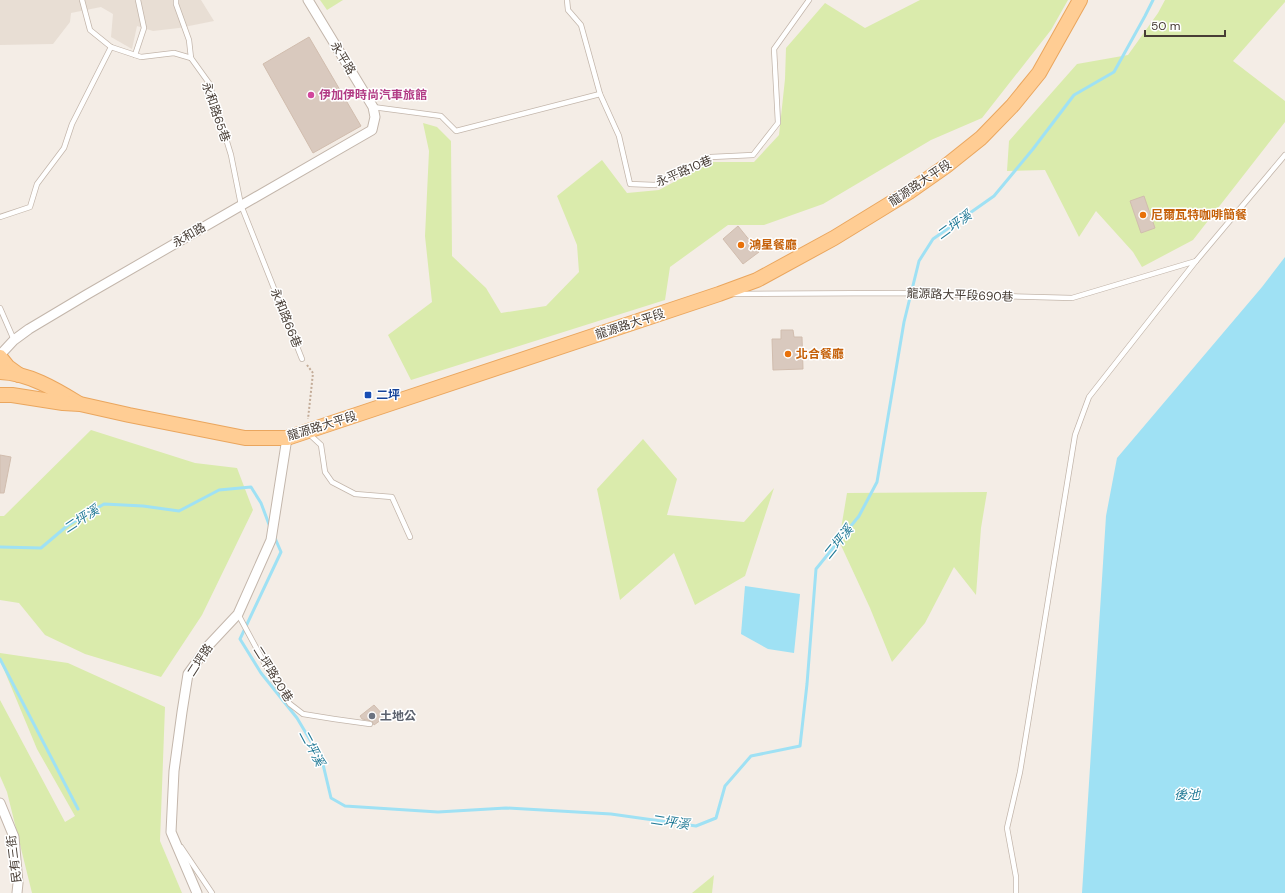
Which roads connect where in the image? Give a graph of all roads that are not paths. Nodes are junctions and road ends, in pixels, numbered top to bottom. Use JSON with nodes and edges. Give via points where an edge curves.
{"nodes":[{"id":1,"x":82,"y":0,"type":"edge"},
{"id":2,"x":138,"y":0,"type":"edge"},
{"id":3,"x":176,"y":0,"type":"edge"},
{"id":4,"x":308,"y":0,"type":"edge"},
{"id":5,"x":567,"y":0,"type":"edge"},
{"id":6,"x":809,"y":0,"type":"edge"},
{"id":7,"x":1080,"y":0,"type":"edge"},
{"id":8,"x":111,"y":47,"type":"junction"},
{"id":9,"x":135,"y":55,"type":"junction"},
{"id":10,"x":191,"y":58,"type":"junction"},
{"id":11,"x":600,"y":94,"type":"junction"},
{"id":12,"x":373,"y":107,"type":"junction"},
{"id":13,"x":375,"y":117,"type":"joint"},
{"id":14,"x":1285,"y":155,"type":"edge"},
{"id":15,"x":241,"y":205,"type":"junction"},
{"id":16,"x":0,"y":217,"type":"edge"},
{"id":17,"x":1196,"y":261,"type":"junction"},
{"id":18,"x":719,"y":294,"type":"junction"},
{"id":19,"x":0,"y":308,"type":"edge"},
{"id":20,"x":14,"y":340,"type":"junction"},
{"id":21,"x":0,"y":356,"type":"edge"},
{"id":22,"x":302,"y":359,"type":"road end"},
{"id":23,"x":0,"y":372,"type":"edge"},
{"id":24,"x":20,"y":375,"type":"junction"},
{"id":25,"x":0,"y":385,"type":"edge"},
{"id":26,"x":6,"y":395,"type":"edge"},
{"id":27,"x":80,"y":404,"type":"junction"},
{"id":28,"x":306,"y":432,"type":"junction"},
{"id":29,"x":287,"y":438,"type":"junction"},
{"id":30,"x":410,"y":537,"type":"dead end"},
{"id":31,"x":238,"y":614,"type":"junction"},
{"id":32,"x":370,"y":724,"type":"dead end"},
{"id":33,"x":0,"y":803,"type":"edge"},
{"id":34,"x":171,"y":832,"type":"junction"},
{"id":35,"x":17,"y":893,"type":"edge"},
{"id":36,"x":197,"y":893,"type":"edge"},
{"id":37,"x":212,"y":893,"type":"edge"},
{"id":38,"x":1016,"y":893,"type":"edge"}],
"edges":[{"from":1,"to":8,"type":"lane","via":[[90,30]]},
{"from":2,"to":9,"type":"lane","via":[[144,28]]},
{"from":3,"to":10,"type":"lane","name":"永和路65巷","via":[[189,40]]},
{"from":4,"to":12,"type":"street","name":"永平路"},
{"from":5,"to":11,"type":"lane","via":[[568,10],[581,26]]},
{"from":6,"to":11,"type":"lane","name":"永平路10巷","via":[[774,49],[778,124],[753,155],[711,157],[655,185],[630,184],[619,136]]},
{"from":7,"to":18,"type":"main road","name":"龍源路大平段","via":[[1039,73],[981,138],[909,192],[834,238],[757,280]]},
{"from":8,"to":9,"type":"lane"},
{"from":8,"to":16,"type":"lane","via":[[72,124],[64,148],[37,184],[30,207]]},
{"from":9,"to":10,"type":"lane","via":[[141,57],[174,53]]},
{"from":10,"to":15,"type":"lane","name":"永和路65巷","via":[[208,83],[231,156]]},
{"from":11,"to":12,"type":"lane","via":[[456,131],[441,116]]},
{"from":12,"to":13,"type":"street","name":"永平路"},
{"from":13,"to":15,"type":"street","name":"永和路","via":[[372,130]]},
{"from":14,"to":17,"type":"lane"},
{"from":15,"to":20,"type":"street","name":"永和路","via":[[86,294]]},
{"from":15,"to":22,"type":"lane","name":"永和路66巷"},
{"from":17,"to":18,"type":"lane","name":"龍源路大平段690巷","via":[[1072,298],[899,293]]},
{"from":17,"to":38,"type":"lane","via":[[1089,397],[1075,435],[1020,772],[1007,828],[1016,877]]},
{"from":18,"to":28,"type":"main road","name":"龍源路大平段"},
{"from":19,"to":20,"type":"lane"},
{"from":20,"to":21,"type":"street","name":"永和路"},
{"from":21,"to":24,"type":"main road"},
{"from":23,"to":24,"type":"main road","name":"龍源路大平段"},
{"from":24,"to":27,"type":"main road","name":"龍源路大平段","via":[[51,387]]},
{"from":25,"to":26,"type":"main road","name":"龍源路大平段"},
{"from":26,"to":27,"type":"main road","name":"龍源路大平段"},
{"from":27,"to":29,"type":"main road","name":"龍源路大平段","via":[[245,438]]},
{"from":28,"to":29,"type":"main road","name":"龍源路大平段"},
{"from":28,"to":30,"type":"lane","via":[[322,445],[326,472],[332,482],[355,494],[392,497]]},
{"from":29,"to":31,"type":"street","name":"二坪路","via":[[271,540]]},
{"from":31,"to":32,"type":"lane","name":"二坪路20巷","via":[[274,681],[290,704],[303,714]]},
{"from":31,"to":34,"type":"street","name":"二坪路","via":[[208,646],[188,674],[174,771]]},
{"from":33,"to":35,"type":"street","name":"民有三街","via":[[14,837]]},
{"from":34,"to":36,"type":"street","name":"二坪路"},
{"from":34,"to":37,"type":"lane"}]}
